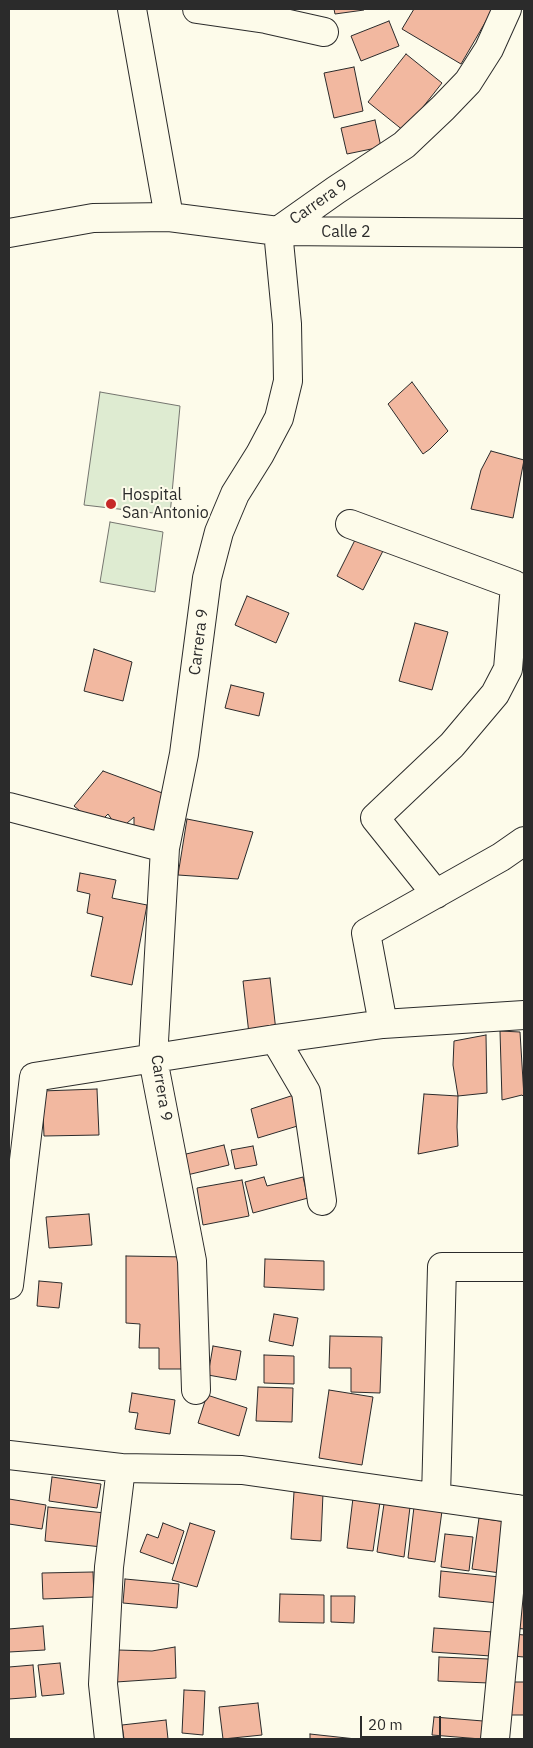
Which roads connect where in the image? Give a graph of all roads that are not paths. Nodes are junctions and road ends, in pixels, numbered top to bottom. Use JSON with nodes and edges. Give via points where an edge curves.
{"nodes":[{"id":1,"x":132,"y":9,"type":"edge"},
{"id":2,"x":197,"y":9,"type":"edge"},
{"id":3,"x":507,"y":9,"type":"edge"},
{"id":4,"x":324,"y":32,"type":"dead end"},
{"id":5,"x":169,"y":217,"type":"junction"},
{"id":6,"x":278,"y":231,"type":"junction"},
{"id":7,"x":9,"y":233,"type":"edge"},
{"id":8,"x":524,"y":233,"type":"edge"},
{"id":9,"x":350,"y":524,"type":"dead end"},
{"id":10,"x":9,"y":806,"type":"edge"},
{"id":11,"x":524,"y":841,"type":"edge"},
{"id":12,"x":165,"y":848,"type":"junction"},
{"id":13,"x":436,"y":894,"type":"junction"},
{"id":14,"x":524,"y":1016,"type":"edge"},
{"id":15,"x":383,"y":1024,"type":"junction"},
{"id":16,"x":275,"y":1039,"type":"junction"},
{"id":17,"x":154,"y":1059,"type":"junction"},
{"id":18,"x":322,"y":1202,"type":"dead end"},
{"id":19,"x":524,"y":1267,"type":"edge"},
{"id":20,"x":9,"y":1284,"type":"edge"},
{"id":21,"x":196,"y":1390,"type":"dead end"},
{"id":22,"x":9,"y":1455,"type":"edge"},
{"id":23,"x":121,"y":1468,"type":"junction"},
{"id":24,"x":436,"y":1497,"type":"junction"},
{"id":25,"x":521,"y":1510,"type":"edge"},
{"id":26,"x":109,"y":1739,"type":"edge"},
{"id":27,"x":495,"y":1739,"type":"edge"}],
"edges":[{"from":1,"to":5,"type":"street"},
{"from":2,"to":4,"type":"street"},
{"from":3,"to":6,"type":"street","name":"Carrera 9","via":[[489,49],[468,82],[444,108],[404,145]]},
{"from":5,"to":6,"type":"street","name":"Calle 2"},
{"from":5,"to":7,"type":"street","name":"Calle 2","via":[[93,218]]},
{"from":6,"to":8,"type":"street","name":"Calle 2"},
{"from":6,"to":12,"type":"street","name":"Carrera 9","via":[[287,324],[288,381],[279,418],[235,494],[219,532],[207,578],[184,754]]},
{"from":9,"to":13,"type":"street","via":[[515,585],[508,669],[495,694],[452,745],[375,818]]},
{"from":10,"to":12,"type":"street"},
{"from":11,"to":13,"type":"street"},
{"from":12,"to":17,"type":"street","name":"Carrera 9"},
{"from":13,"to":15,"type":"street","via":[[366,933]]},
{"from":14,"to":15,"type":"street"},
{"from":15,"to":16,"type":"street"},
{"from":16,"to":17,"type":"street"},
{"from":16,"to":18,"type":"street","via":[[306,1092]]},
{"from":17,"to":20,"type":"street","via":[[34,1077]]},
{"from":17,"to":21,"type":"street","name":"Carrera 9","via":[[192,1260]]},
{"from":19,"to":24,"type":"street","via":[[442,1267]]},
{"from":22,"to":23,"type":"street"},
{"from":23,"to":24,"type":"street","via":[[242,1470]]},
{"from":23,"to":26,"type":"street","via":[[109,1567],[103,1684]]},
{"from":24,"to":25,"type":"street"},
{"from":25,"to":27,"type":"street"}]}
